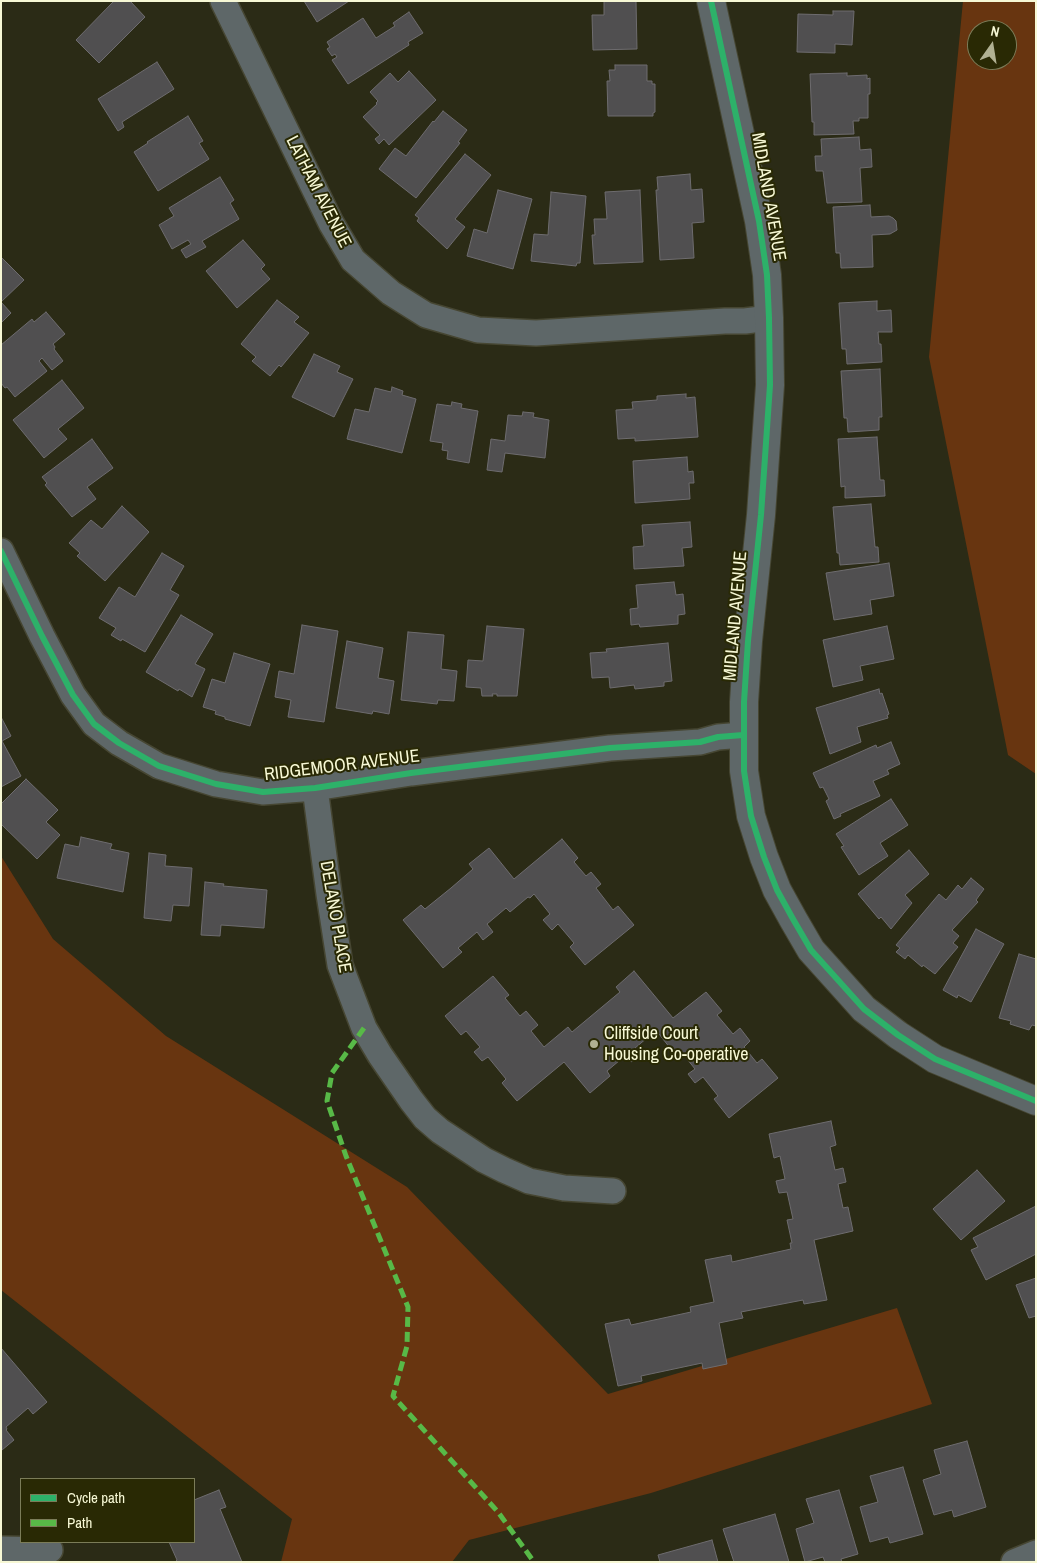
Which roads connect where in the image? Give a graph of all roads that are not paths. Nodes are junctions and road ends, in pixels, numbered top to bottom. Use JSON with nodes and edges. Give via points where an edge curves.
{"nodes":[{"id":1,"x":223,"y":1,"type":"edge"},
{"id":2,"x":711,"y":1,"type":"edge"},
{"id":3,"x":769,"y":318,"type":"junction"},
{"id":4,"x":1,"y":550,"type":"edge"},
{"id":5,"x":743,"y":735,"type":"junction"},
{"id":6,"x":315,"y":788,"type":"junction"},
{"id":7,"x":1036,"y":1102,"type":"edge"},
{"id":8,"x":613,"y":1191,"type":"dead end"},
{"id":9,"x":1,"y":1549,"type":"edge"},
{"id":10,"x":50,"y":1550,"type":"dead end"},
{"id":11,"x":1036,"y":1553,"type":"edge"},
{"id":12,"x":1014,"y":1562,"type":"edge"}],
"edges":[{"from":1,"to":3,"type":"street","name":"LATHAM AVENUE","via":[[331,223],[353,260],[391,293],[426,315],[478,330],[536,333]]},
{"from":2,"to":3,"type":"street","name":"MIDLAND AVENUE","via":[[759,221]]},
{"from":3,"to":5,"type":"street","name":"MIDLAND AVENUE","via":[[770,385]]},
{"from":4,"to":6,"type":"street","name":"RIDGEMOOR AVENUE","via":[[73,695],[94,724],[119,743],[159,766],[216,784],[263,792]]},
{"from":5,"to":6,"type":"street","name":"RIDGEMOOR AVENUE","via":[[700,742],[601,749]]},
{"from":5,"to":7,"type":"street","name":"MIDLAND AVENUE","via":[[744,771],[751,816],[777,890],[811,950],[864,1009],[898,1035],[935,1059]]},
{"from":6,"to":8,"type":"street","name":"DELANO PLACE","via":[[340,965],[364,1028],[411,1100],[440,1131],[504,1170],[529,1181],[564,1188]]},
{"from":9,"to":10,"type":"street"},
{"from":11,"to":12,"type":"street"}]}
